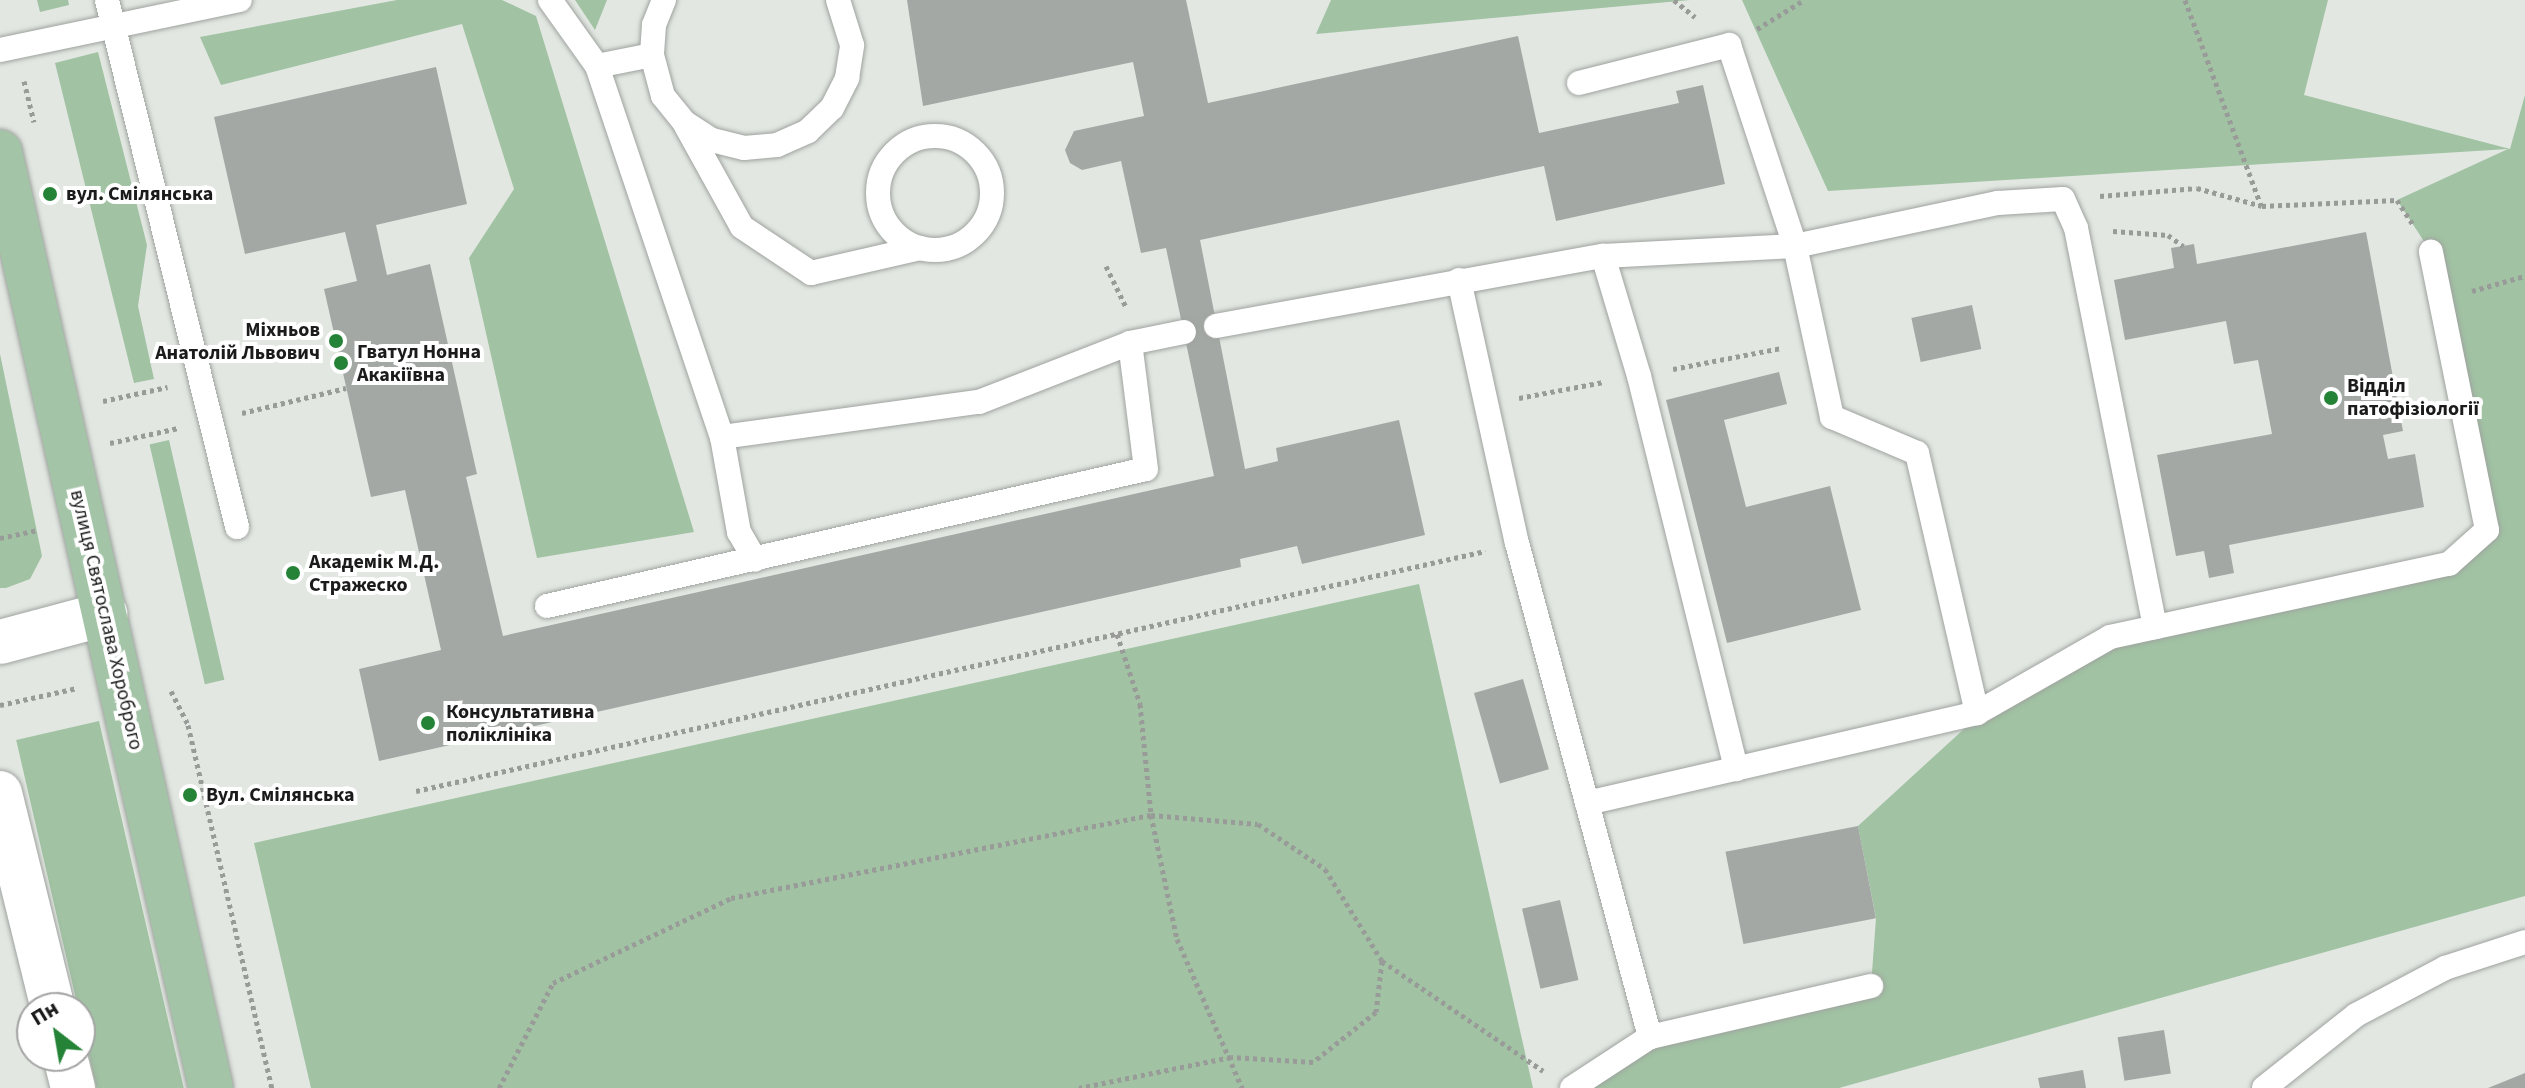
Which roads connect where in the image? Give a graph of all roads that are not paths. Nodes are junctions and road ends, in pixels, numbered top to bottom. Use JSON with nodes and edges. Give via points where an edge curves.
{"nodes":[{"id":1,"x":107,"y":0,"type":"edge"},
{"id":2,"x":240,"y":0,"type":"edge"},
{"id":3,"x":550,"y":0,"type":"edge"},
{"id":4,"x":664,"y":0,"type":"edge"},
{"id":5,"x":838,"y":0,"type":"edge"},
{"id":6,"x":114,"y":26,"type":"junction"},
{"id":7,"x":0,"y":50,"type":"edge"},
{"id":8,"x":652,"y":55,"type":"junction"},
{"id":9,"x":597,"y":66,"type":"junction"},
{"id":10,"x":1579,"y":83,"type":"dead end"},
{"id":11,"x":684,"y":122,"type":"junction"},
{"id":12,"x":0,"y":152,"type":"edge"},
{"id":13,"x":1795,"y":246,"type":"junction"},
{"id":14,"x":920,"y":248,"type":"junction"},
{"id":15,"x":2431,"y":252,"type":"road end"},
{"id":16,"x":1603,"y":256,"type":"junction"},
{"id":17,"x":1459,"y":280,"type":"junction"},
{"id":18,"x":1216,"y":326,"type":"dead end"},
{"id":19,"x":1130,"y":331,"type":"junction"},
{"id":20,"x":1184,"y":332,"type":"dead end"},
{"id":21,"x":722,"y":437,"type":"junction"},
{"id":22,"x":237,"y":527,"type":"dead end"},
{"id":23,"x":755,"y":560,"type":"junction"},
{"id":24,"x":547,"y":606,"type":"dead end"},
{"id":25,"x":105,"y":614,"type":"junction"},
{"id":26,"x":2155,"y":627,"type":"junction"},
{"id":27,"x":0,"y":642,"type":"edge"},
{"id":28,"x":1977,"y":713,"type":"junction"},
{"id":29,"x":1736,"y":769,"type":"junction"},
{"id":30,"x":0,"y":793,"type":"edge"},
{"id":31,"x":1587,"y":803,"type":"junction"},
{"id":32,"x":2525,"y":942,"type":"edge"},
{"id":33,"x":1871,"y":986,"type":"dead end"},
{"id":34,"x":49,"y":992,"type":"edge"},
{"id":35,"x":1650,"y":1037,"type":"junction"},
{"id":36,"x":1563,"y":1084,"type":"edge"},
{"id":37,"x":211,"y":1088,"type":"edge"},
{"id":38,"x":2264,"y":1088,"type":"edge"}],
"edges":[{"from":1,"to":6,"type":"lane"},
{"from":2,"to":6,"type":"lane"},
{"from":3,"to":9,"type":"lane"},
{"from":4,"to":8,"type":"lane","via":[[654,25]]},
{"from":5,"to":11,"type":"lane","via":[[852,45],[847,78],[832,108],[808,131],[777,145],[744,148],[712,140]]},
{"from":6,"to":7,"type":"lane"},
{"from":6,"to":22,"type":"lane"},
{"from":8,"to":9,"type":"lane"},
{"from":8,"to":11,"type":"lane","via":[[663,96]]},
{"from":9,"to":21,"type":"lane"},
{"from":10,"to":13,"type":"lane","via":[[1729,45]]},
{"from":11,"to":14,"type":"lane","via":[[742,227],[811,273]]},
{"from":12,"to":25,"type":"main road","name":"вулиця Святослава Хороброго"},
{"from":13,"to":16,"type":"lane"},
{"from":13,"to":26,"type":"lane","via":[[1998,203],[2063,199],[2076,228]]},
{"from":13,"to":28,"type":"lane","via":[[1832,417],[1917,453]]},
{"from":14,"to":14,"type":"lane","via":[[956,246],[984,224],[991,207],[988,171],[964,144],[947,137],[909,142],[883,170],[878,189],[889,226]]},
{"from":15,"to":26,"type":"lane","via":[[2487,530],[2449,564]]},
{"from":16,"to":17,"type":"lane"},
{"from":16,"to":29,"type":"lane","via":[[1639,376]]},
{"from":17,"to":18,"type":"lane"},
{"from":17,"to":31,"type":"lane","via":[[1517,543]]},
{"from":19,"to":20,"type":"lane"},
{"from":19,"to":21,"type":"lane","via":[[979,402]]},
{"from":19,"to":23,"type":"lane","via":[[1146,469]]},
{"from":21,"to":23,"type":"lane","via":[[739,532]]},
{"from":23,"to":24,"type":"lane"},
{"from":25,"to":27,"type":"street"},
{"from":25,"to":37,"type":"main road","name":"вулиця Святослава Хороброго"},
{"from":26,"to":28,"type":"lane","via":[[2110,637]]},
{"from":28,"to":29,"type":"lane"},
{"from":29,"to":31,"type":"lane"},
{"from":30,"to":34,"type":"street"},
{"from":31,"to":35,"type":"lane"},
{"from":32,"to":38,"type":"lane","via":[[2445,968],[2356,1015]]},
{"from":33,"to":35,"type":"lane"},
{"from":35,"to":36,"type":"lane"}]}
